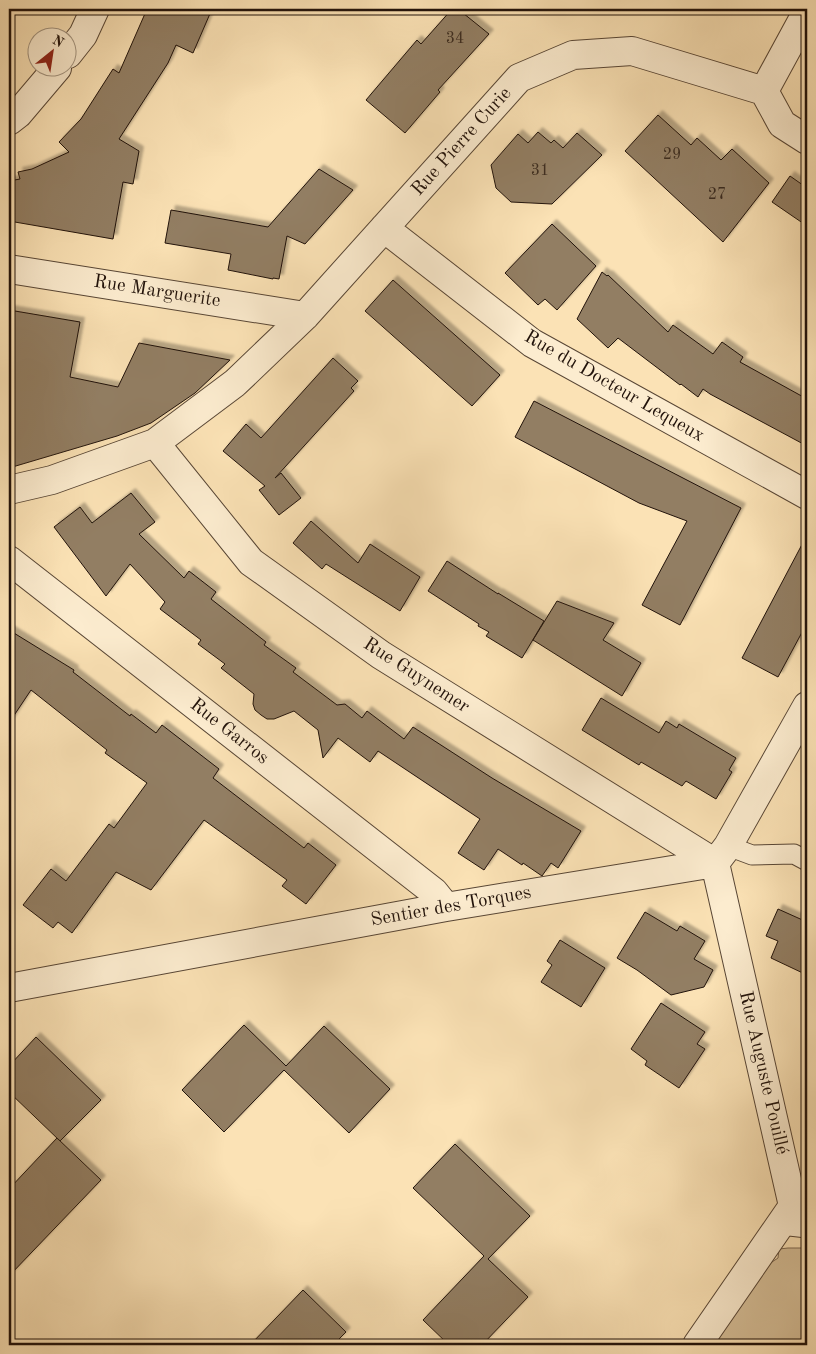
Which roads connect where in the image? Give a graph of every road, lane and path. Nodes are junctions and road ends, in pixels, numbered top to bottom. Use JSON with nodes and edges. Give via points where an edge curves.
{"nodes":[{"id":1,"x":95,"y":9,"type":"edge"},
{"id":2,"x":807,"y":12,"type":"edge"},
{"id":3,"x":78,"y":41,"type":"edge"},
{"id":4,"x":49,"y":78,"type":"edge"},
{"id":5,"x":764,"y":91,"type":"junction"},
{"id":6,"x":9,"y":121,"type":"edge"},
{"id":7,"x":807,"y":140,"type":"edge"},
{"id":8,"x":384,"y":228,"type":"junction"},
{"id":9,"x":9,"y":268,"type":"edge"},
{"id":10,"x":305,"y":316,"type":"junction"},
{"id":11,"x":155,"y":444,"type":"junction"},
{"id":12,"x":9,"y":490,"type":"edge"},
{"id":13,"x":807,"y":495,"type":"edge"},
{"id":14,"x":9,"y":560,"type":"edge"},
{"id":15,"x":807,"y":706,"type":"edge"},
{"id":16,"x":721,"y":854,"type":"junction"},
{"id":17,"x":807,"y":861,"type":"edge"},
{"id":18,"x":446,"y":907,"type":"junction"},
{"id":19,"x":9,"y":988,"type":"edge"},
{"id":20,"x":780,"y":1225,"type":"junction"},
{"id":21,"x":807,"y":1228,"type":"edge"},
{"id":22,"x":697,"y":1345,"type":"edge"}],
"edges":[{"from":1,"to":3,"type":"street"},
{"from":2,"to":5,"type":"street"},
{"from":4,"to":6,"type":"street"},
{"from":5,"to":7,"type":"street","via":[[782,124]]},
{"from":5,"to":8,"type":"street","name":"Rue Pierre Curie","via":[[632,51],[573,55],[519,78]]},
{"from":8,"to":10,"type":"street","name":"Rue Pierre Curie"},
{"from":8,"to":13,"type":"street","name":"Rue du Docteur Lequeux","via":[[532,343]]},
{"from":9,"to":10,"type":"street","name":"Rue Marguerite"},
{"from":10,"to":11,"type":"street","name":"Rue Pierre Curie","via":[[235,383]]},
{"from":11,"to":12,"type":"street","name":"Rue Pierre Curie","via":[[52,480]]},
{"from":11,"to":16,"type":"street","name":"Rue Guynemer","via":[[251,562],[381,655]]},
{"from":14,"to":18,"type":"street","name":"Rue Garros","via":[[434,892]]},
{"from":15,"to":16,"type":"street"},
{"from":16,"to":17,"type":"lane","via":[[794,854]]},
{"from":16,"to":18,"type":"street","name":"Sentier des Torques"},
{"from":16,"to":20,"type":"street","name":"Rue Auguste Pouillé","via":[[793,1206]]},
{"from":18,"to":19,"type":"street","name":"Sentier des Torques"},
{"from":20,"to":21,"type":"lane"},
{"from":20,"to":22,"type":"street","name":"Rue Auguste Pouillé"}]}
